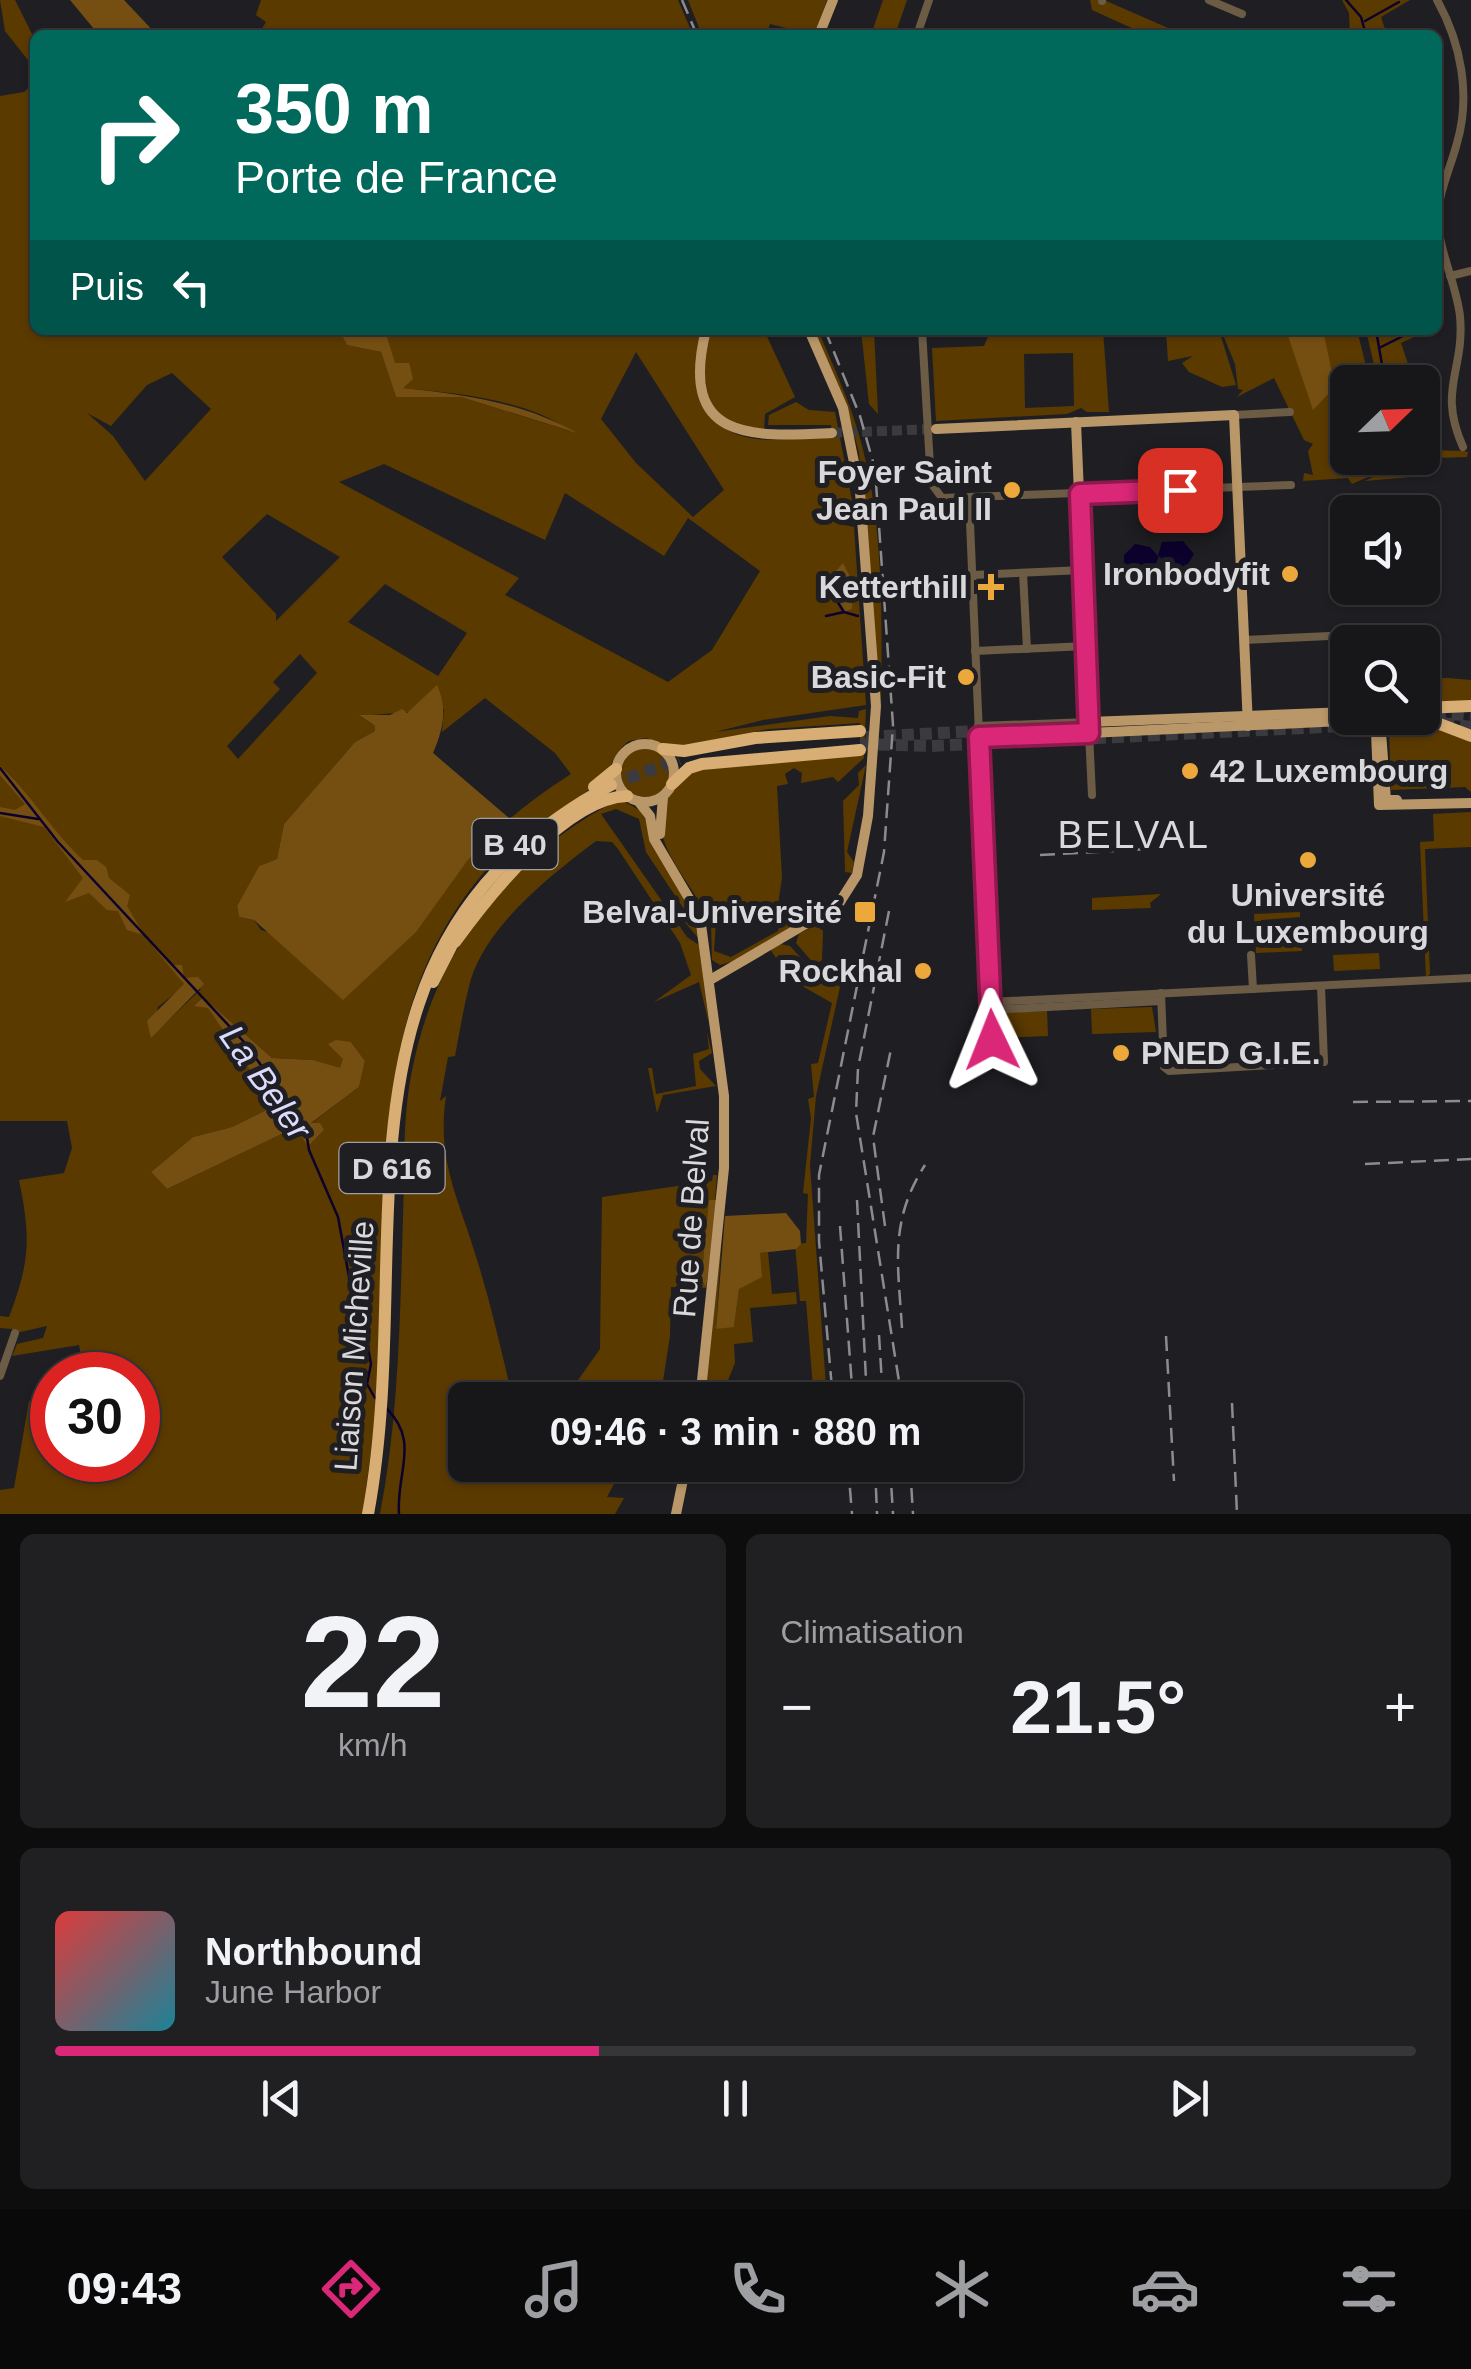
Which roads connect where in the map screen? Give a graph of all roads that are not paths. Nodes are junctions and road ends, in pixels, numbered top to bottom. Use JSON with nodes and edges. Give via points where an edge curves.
{"nodes":[{"id":1,"x":833,"y":0,"type":"edge"},
{"id":2,"x":929,"y":0,"type":"edge"},
{"id":3,"x":1209,"y":0,"type":"edge"},
{"id":4,"x":1437,"y":0,"type":"edge"},
{"id":5,"x":1242,"y":14,"type":"dead end"},
{"id":6,"x":821,"y":30,"type":"edge"},
{"id":7,"x":919,"y":30,"type":"edge"},
{"id":8,"x":1467,"y":90,"type":"edge"},
{"id":9,"x":1442,"y":198,"type":"edge"},
{"id":10,"x":1442,"y":234,"type":"edge"},
{"id":11,"x":1471,"y":271,"type":"edge"},
{"id":12,"x":1450,"y":276,"type":"junction"},
{"id":13,"x":706,"y":335,"type":"edge"},
{"id":14,"x":811,"y":335,"type":"edge"},
{"id":15,"x":922,"y":335,"type":"edge"},
{"id":16,"x":1290,"y":412,"type":"dead end"},
{"id":17,"x":1234,"y":414,"type":"junction"},
{"id":18,"x":1076,"y":422,"type":"junction"},
{"id":19,"x":936,"y":429,"type":"tunnel mouth"},
{"id":20,"x":832,"y":433,"type":"tunnel mouth"},
{"id":21,"x":1463,"y":446,"type":"dead end"},
{"id":22,"x":1291,"y":485,"type":"dead end"},
{"id":23,"x":1238,"y":488,"type":"junction"},
{"id":24,"x":1080,"y":494,"type":"junction"},
{"id":25,"x":968,"y":498,"type":"junction"},
{"id":26,"x":1083,"y":570,"type":"junction"},
{"id":27,"x":1023,"y":573,"type":"junction"},
{"id":28,"x":972,"y":575,"type":"junction"},
{"id":29,"x":1330,"y":636,"type":"edge"},
{"id":30,"x":1244,"y":640,"type":"junction"},
{"id":31,"x":1086,"y":646,"type":"junction"},
{"id":32,"x":1027,"y":649,"type":"junction"},
{"id":33,"x":975,"y":651,"type":"junction"},
{"id":34,"x":1471,"y":706,"type":"edge"},
{"id":35,"x":1440,"y":707,"type":"edge"},
{"id":36,"x":1330,"y":715,"type":"edge"},
{"id":37,"x":1330,"y":722,"type":"edge"},
{"id":38,"x":1440,"y":724,"type":"edge"},
{"id":39,"x":978,"y":726,"type":"junction"},
{"id":40,"x":1248,"y":726,"type":"junction"},
{"id":41,"x":1089,"y":727,"type":"junction"},
{"id":42,"x":1382,"y":735,"type":"edge"},
{"id":43,"x":1471,"y":736,"type":"edge"},
{"id":44,"x":979,"y":737,"type":"junction"},
{"id":45,"x":860,"y":741,"type":"junction"},
{"id":46,"x":662,"y":749,"type":"junction"},
{"id":47,"x":679,"y":761,"type":"tunnel mouth"},
{"id":48,"x":616,"y":769,"type":"junction"},
{"id":49,"x":672,"y":784,"type":"junction"},
{"id":50,"x":612,"y":788,"type":"tunnel mouth"},
{"id":51,"x":1092,"y":795,"type":"dead end"},
{"id":52,"x":663,"y":796,"type":"junction"},
{"id":53,"x":632,"y":799,"type":"junction"},
{"id":54,"x":1471,"y":800,"type":"edge"},
{"id":55,"x":663,"y":855,"type":"junction"},
{"id":56,"x":446,"y":946,"type":"junction"},
{"id":57,"x":1251,"y":956,"type":"dead end"},
{"id":58,"x":713,"y":973,"type":"junction"},
{"id":59,"x":1471,"y":978,"type":"edge"},
{"id":60,"x":1321,"y":986,"type":"junction"},
{"id":61,"x":1253,"y":990,"type":"junction"},
{"id":62,"x":1161,"y":998,"type":"junction"},
{"id":63,"x":990,"y":1006,"type":"junction"},
{"id":64,"x":992,"y":1040,"type":"dead end"},
{"id":65,"x":15,"y":1333,"type":"dead end"},
{"id":66,"x":0,"y":1376,"type":"edge"},
{"id":67,"x":702,"y":1382,"type":"edge"},
{"id":68,"x":683,"y":1482,"type":"edge"},
{"id":69,"x":372,"y":1514,"type":"edge"},
{"id":70,"x":676,"y":1514,"type":"edge"}],
"edges":[{"from":1,"to":6,"type":"main road"},
{"from":2,"to":7,"type":"street"},
{"from":3,"to":5,"type":"street"},
{"from":4,"to":8,"type":"street"},
{"from":8,"to":9,"type":"street"},
{"from":10,"to":12,"type":"street"},
{"from":11,"to":12,"type":"street"},
{"from":12,"to":21,"type":"street","via":[[1460,336],[1449,408]]},
{"from":13,"to":20,"type":"main road","via":[[702,374],[714,414],[746,434]]},
{"from":14,"to":58,"type":"main road","via":[[856,458],[876,706],[868,816],[857,876],[838,906]]},
{"from":15,"to":25,"type":"street","via":[[931,483],[942,498]]},
{"from":16,"to":17,"type":"street"},
{"from":17,"to":18,"type":"main road"},
{"from":17,"to":23,"type":"main road"},
{"from":18,"to":19,"type":"main road"},
{"from":18,"to":24,"type":"main road"},
{"from":22,"to":23,"type":"street"},
{"from":23,"to":24,"type":"street"},
{"from":23,"to":30,"type":"main road"},
{"from":24,"to":25,"type":"street"},
{"from":24,"to":26,"type":"main road"},
{"from":25,"to":28,"type":"street"},
{"from":26,"to":27,"type":"street"},
{"from":26,"to":31,"type":"main road"},
{"from":27,"to":28,"type":"street"},
{"from":27,"to":32,"type":"street"},
{"from":28,"to":33,"type":"street"},
{"from":29,"to":30,"type":"street"},
{"from":30,"to":40,"type":"main road"},
{"from":31,"to":32,"type":"street"},
{"from":31,"to":41,"type":"main road"},
{"from":32,"to":33,"type":"street"},
{"from":33,"to":39,"type":"street"},
{"from":34,"to":35,"type":"highway"},
{"from":36,"to":40,"type":"main road"},
{"from":37,"to":40,"type":"main road"},
{"from":38,"to":43,"type":"highway"},
{"from":39,"to":41,"type":"street"},
{"from":39,"to":44,"type":"street"},
{"from":40,"to":41,"type":"main road"},
{"from":41,"to":44,"type":"street"},
{"from":41,"to":51,"type":"street"},
{"from":42,"to":54,"type":"main road","via":[[1383,802]]},
{"from":44,"to":63,"type":"street"},
{"from":45,"to":46,"type":"highway","via":[[755,738]]},
{"from":45,"to":47,"type":"highway","via":[[758,744]]},
{"from":45,"to":49,"type":"highway","via":[[702,764]]},
{"from":46,"to":48,"type":"main road","via":[[633,746]]},
{"from":46,"to":49,"type":"main road","via":[[672,761]]},
{"from":48,"to":53,"type":"main road","via":[[618,784]]},
{"from":48,"to":56,"type":"highway","number":"B 40","via":[[498,860],[467,898]]},
{"from":49,"to":52,"type":"main road"},
{"from":50,"to":56,"type":"highway","name":"Liaison Micheville","number":"B 40","via":[[563,814],[512,855],[484,885]]},
{"from":52,"to":53,"type":"main road"},
{"from":52,"to":55,"type":"main road"},
{"from":53,"to":55,"type":"main road","name":"Rue de Belval","via":[[650,816]]},
{"from":53,"to":56,"type":"highway","number":"B 40","via":[[593,807],[541,844]]},
{"from":55,"to":58,"type":"main road","name":"Rue de Belval","via":[[696,906]]},
{"from":56,"to":69,"type":"highway","name":"Liaison Micheville","number":"D 616","via":[[411,1020],[396,1092],[386,1407]]},
{"from":57,"to":61,"type":"street"},
{"from":58,"to":67,"type":"main road","name":"Rue de Belval","via":[[726,1146]]},
{"from":59,"to":60,"type":"street"},
{"from":60,"to":61,"type":"street"},
{"from":60,"to":62,"type":"street","via":[[1324,1062],[1169,1070]]},
{"from":61,"to":62,"type":"street"},
{"from":62,"to":63,"type":"street"},
{"from":63,"to":64,"type":"street"},
{"from":65,"to":66,"type":"street"},
{"from":68,"to":70,"type":"main road"}]}
